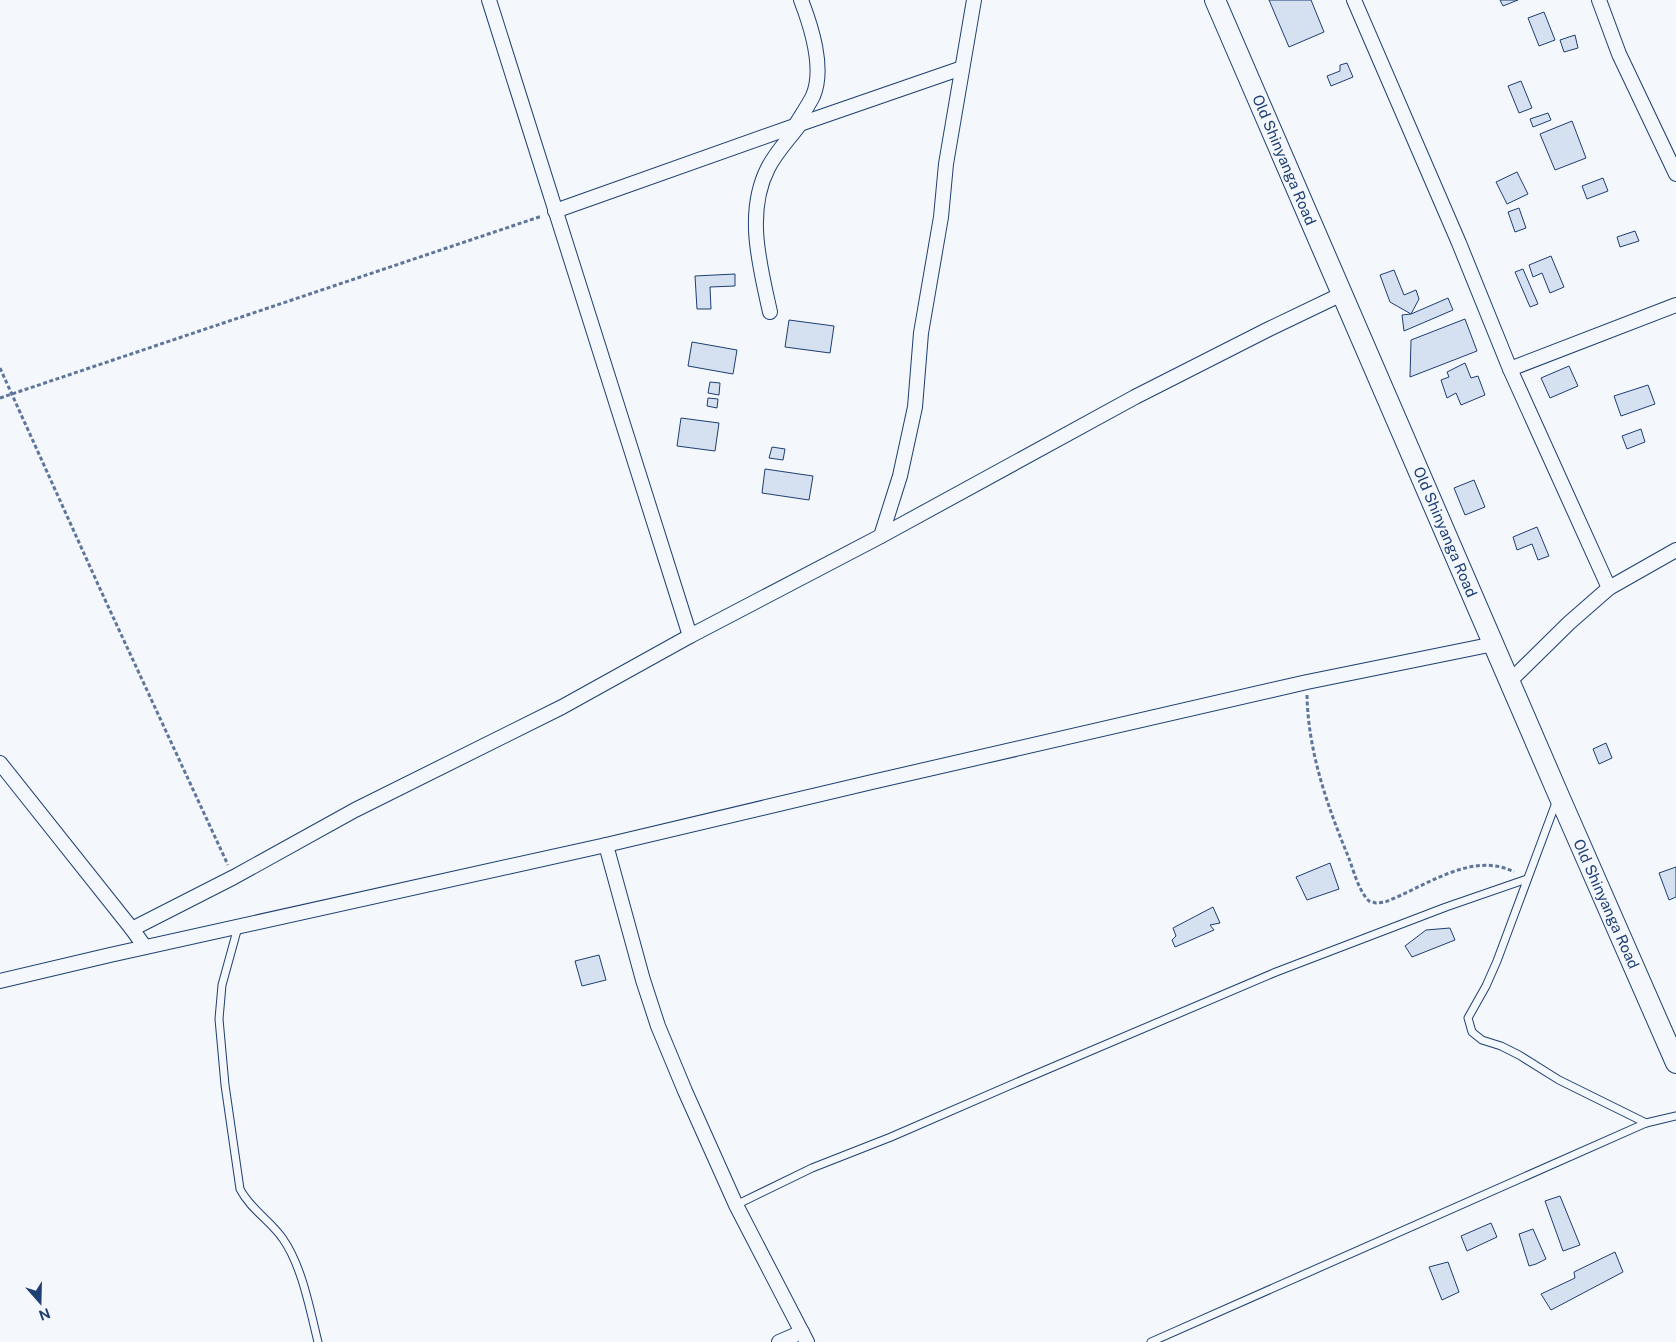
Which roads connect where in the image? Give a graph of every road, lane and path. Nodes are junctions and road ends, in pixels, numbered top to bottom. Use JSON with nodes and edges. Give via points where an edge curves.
{"nodes":[{"id":1,"x":489,"y":0,"type":"edge"},
{"id":2,"x":801,"y":0,"type":"edge"},
{"id":3,"x":974,"y":0,"type":"edge"},
{"id":4,"x":1215,"y":0,"type":"edge"},
{"id":5,"x":1354,"y":0,"type":"edge"},
{"id":6,"x":1599,"y":0,"type":"edge"},
{"id":7,"x":962,"y":68,"type":"junction"},
{"id":8,"x":798,"y":125,"type":"junction"},
{"id":9,"x":1676,"y":174,"type":"edge"},
{"id":10,"x":555,"y":211,"type":"junction"},
{"id":11,"x":1342,"y":294,"type":"junction"},
{"id":12,"x":1676,"y":305,"type":"edge"},
{"id":13,"x":770,"y":312,"type":"dead end"},
{"id":14,"x":0,"y":368,"type":"edge"},
{"id":15,"x":1510,"y":369,"type":"junction"},
{"id":16,"x":12,"y":394,"type":"junction"},
{"id":17,"x":0,"y":398,"type":"edge"},
{"id":18,"x":881,"y":536,"type":"junction"},
{"id":19,"x":1676,"y":550,"type":"edge"},
{"id":20,"x":1609,"y":588,"type":"junction"},
{"id":21,"x":690,"y":636,"type":"junction"},
{"id":22,"x":1494,"y":644,"type":"junction"},
{"id":23,"x":1306,"y":682,"type":"junction"},
{"id":24,"x":1509,"y":682,"type":"junction"},
{"id":25,"x":0,"y":763,"type":"edge"},
{"id":26,"x":1558,"y":796,"type":"junction"},
{"id":27,"x":606,"y":845,"type":"junction"},
{"id":28,"x":234,"y":877,"type":"junction"},
{"id":29,"x":1527,"y":879,"type":"junction"},
{"id":30,"x":238,"y":927,"type":"junction"},
{"id":31,"x":132,"y":929,"type":"junction"},
{"id":32,"x":145,"y":947,"type":"junction"},
{"id":33,"x":0,"y":981,"type":"edge"},
{"id":34,"x":1676,"y":1063,"type":"edge"},
{"id":35,"x":1676,"y":1116,"type":"edge"},
{"id":36,"x":1646,"y":1123,"type":"junction"},
{"id":37,"x":736,"y":1204,"type":"junction"},
{"id":38,"x":805,"y":1337,"type":"edge"},
{"id":39,"x":318,"y":1342,"type":"edge"},
{"id":40,"x":779,"y":1342,"type":"edge"},
{"id":41,"x":1151,"y":1342,"type":"edge"}],
"edges":[{"from":1,"to":10,"type":"street"},
{"from":2,"to":8,"type":"street","via":[[814,40],[817,71],[814,94]]},
{"from":3,"to":7,"type":"street"},
{"from":4,"to":11,"type":"main road","name":"Old Shinyanga Road"},
{"from":5,"to":15,"type":"street"},
{"from":6,"to":9,"type":"street","via":[[1619,54]]},
{"from":7,"to":8,"type":"street"},
{"from":7,"to":18,"type":"street","via":[[921,333],[915,407],[900,476]]},
{"from":8,"to":10,"type":"street"},
{"from":8,"to":13,"type":"street","via":[[768,167],[756,203],[757,238]]},
{"from":10,"to":16,"type":"path"},
{"from":10,"to":21,"type":"street"},
{"from":11,"to":18,"type":"street","via":[[1135,397]]},
{"from":11,"to":22,"type":"main road","name":"Old Shinyanga Road"},
{"from":12,"to":15,"type":"street"},
{"from":14,"to":16,"type":"path"},
{"from":15,"to":20,"type":"street"},
{"from":16,"to":17,"type":"path"},
{"from":16,"to":28,"type":"path"},
{"from":18,"to":21,"type":"street"},
{"from":19,"to":20,"type":"street"},
{"from":20,"to":24,"type":"street"},
{"from":21,"to":28,"type":"street","via":[[562,707],[355,810]]},
{"from":22,"to":23,"type":"street"},
{"from":22,"to":24,"type":"main road","name":"Old Shinyanga Road"},
{"from":23,"to":27,"type":"street"},
{"from":23,"to":29,"type":"path","via":[[1307,716],[1322,784],[1334,822],[1369,901],[1384,902],[1456,870],[1479,865],[1499,866]]},
{"from":24,"to":26,"type":"main road","name":"Old Shinyanga Road"},
{"from":25,"to":31,"type":"street"},
{"from":26,"to":29,"type":"lane"},
{"from":26,"to":34,"type":"main road","name":"Old Shinyanga Road"},
{"from":27,"to":30,"type":"street"},
{"from":27,"to":37,"type":"street","via":[[658,1026]]},
{"from":28,"to":31,"type":"street"},
{"from":29,"to":36,"type":"lane","via":[[1486,986],[1468,1018],[1470,1028],[1482,1040],[1519,1055],[1559,1080]]},
{"from":29,"to":37,"type":"lane","via":[[1276,972],[812,1168]]},
{"from":30,"to":32,"type":"street"},
{"from":30,"to":39,"type":"lane","via":[[222,985],[219,1019],[240,1189],[275,1227],[292,1254]]},
{"from":31,"to":32,"type":"street"},
{"from":32,"to":33,"type":"street"},
{"from":35,"to":36,"type":"lane"},
{"from":36,"to":41,"type":"lane"},
{"from":37,"to":38,"type":"street"},
{"from":38,"to":40,"type":"street"}]}
